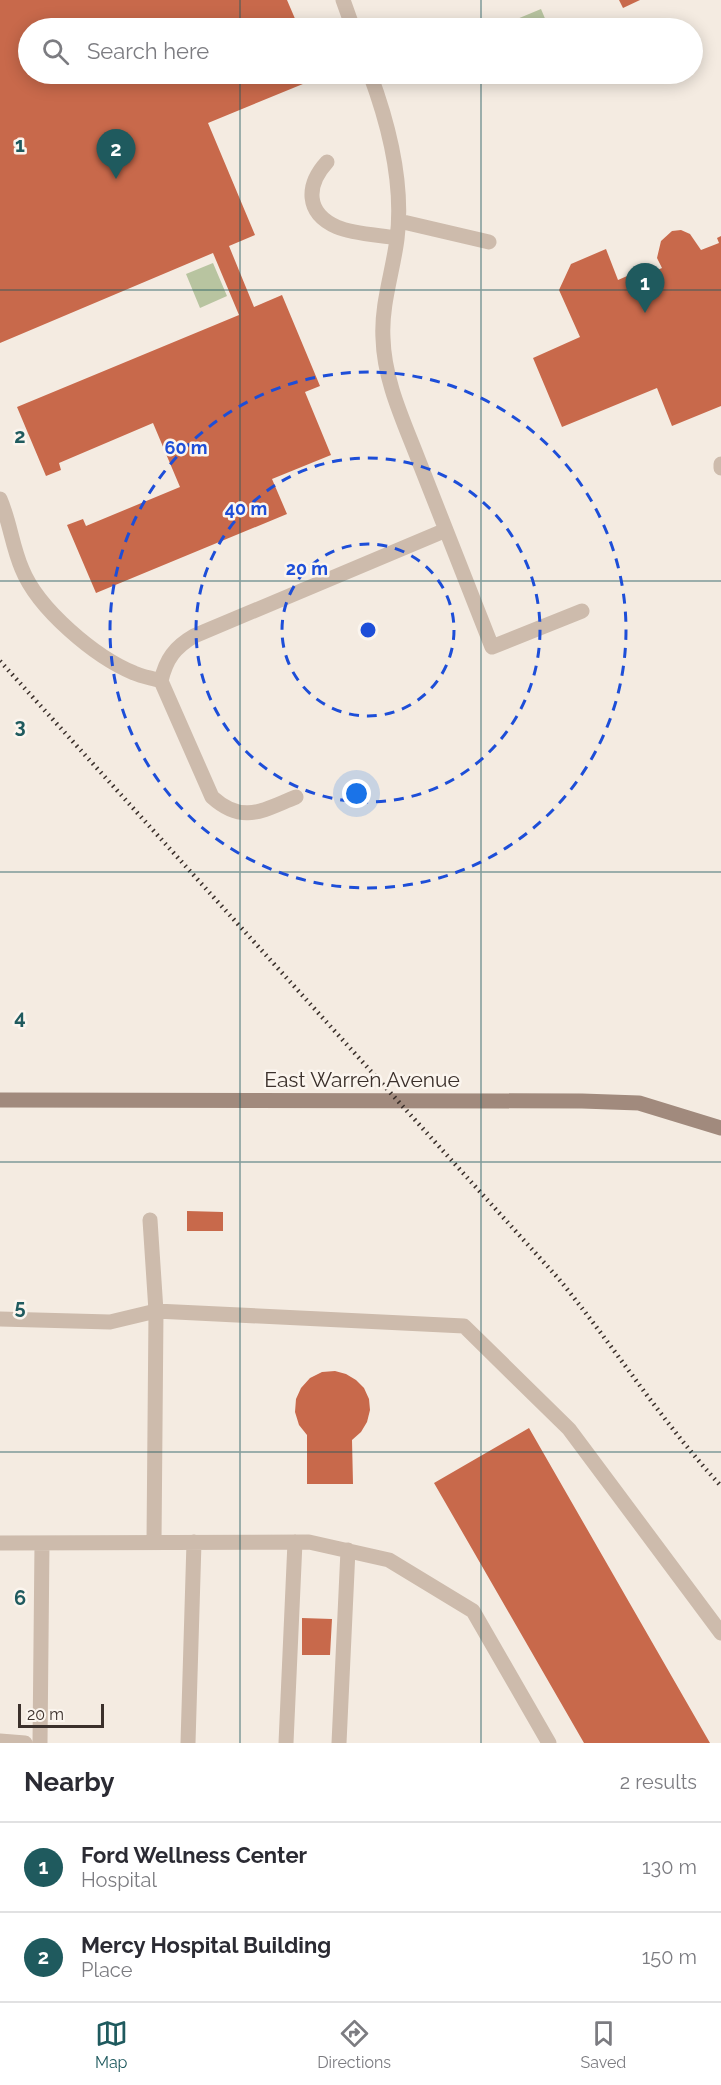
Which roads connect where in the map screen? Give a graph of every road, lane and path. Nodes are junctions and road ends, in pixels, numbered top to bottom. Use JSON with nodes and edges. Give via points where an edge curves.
{"nodes":[{"id":1,"x":343,"y":0,"type":"edge"},
{"id":2,"x":349,"y":18,"type":"edge"},
{"id":3,"x":374,"y":84,"type":"edge"},
{"id":4,"x":327,"y":162,"type":"dead end"},
{"id":5,"x":399,"y":221,"type":"junction"},
{"id":6,"x":397,"y":238,"type":"junction"},
{"id":7,"x":489,"y":242,"type":"dead end"},
{"id":8,"x":0,"y":499,"type":"edge"},
{"id":9,"x":446,"y":530,"type":"junction"},
{"id":10,"x":582,"y":610,"type":"dead end"},
{"id":11,"x":161,"y":681,"type":"junction"},
{"id":12,"x":296,"y":797,"type":"dead end"},
{"id":13,"x":0,"y":1100,"type":"edge"},
{"id":14,"x":721,"y":1128,"type":"edge"},
{"id":15,"x":150,"y":1220,"type":"dead end"},
{"id":16,"x":156,"y":1311,"type":"junction"},
{"id":17,"x":0,"y":1319,"type":"edge"},
{"id":18,"x":154,"y":1542,"type":"junction"},
{"id":19,"x":194,"y":1542,"type":"junction"},
{"id":20,"x":295,"y":1542,"type":"junction"},
{"id":21,"x":0,"y":1543,"type":"edge"},
{"id":22,"x":42,"y":1543,"type":"junction"},
{"id":23,"x":348,"y":1550,"type":"junction"},
{"id":24,"x":721,"y":1633,"type":"edge"},
{"id":25,"x":0,"y":1741,"type":"edge"},
{"id":26,"x":25,"y":1743,"type":"edge"},
{"id":27,"x":40,"y":1743,"type":"edge"},
{"id":28,"x":188,"y":1743,"type":"edge"},
{"id":29,"x":286,"y":1743,"type":"edge"},
{"id":30,"x":339,"y":1743,"type":"edge"},
{"id":31,"x":549,"y":1743,"type":"edge"}],
"edges":[{"from":1,"to":2,"type":"lane"},
{"from":3,"to":5,"type":"lane","via":[[398,182]]},
{"from":4,"to":6,"type":"lane","via":[[313,184],[311,197],[325,220],[339,228]]},
{"from":5,"to":6,"type":"lane"},
{"from":5,"to":7,"type":"lane"},
{"from":6,"to":9,"type":"lane","via":[[382,338],[387,369]]},
{"from":8,"to":11,"type":"lane","via":[[22,572],[36,595],[61,622],[106,657],[133,673]]},
{"from":9,"to":10,"type":"lane","via":[[492,647]]},
{"from":9,"to":11,"type":"lane","via":[[194,636],[169,657]]},
{"from":11,"to":12,"type":"lane","via":[[212,797],[220,804],[244,814]]},
{"from":13,"to":14,"type":"main road","name":"East Warren Avenue","via":[[639,1103]]},
{"from":15,"to":16,"type":"lane"},
{"from":16,"to":17,"type":"lane","via":[[110,1322]]},
{"from":16,"to":18,"type":"lane"},
{"from":16,"to":24,"type":"lane","via":[[464,1326],[569,1429]]},
{"from":18,"to":19,"type":"lane"},
{"from":18,"to":22,"type":"lane"},
{"from":19,"to":20,"type":"lane"},
{"from":19,"to":28,"type":"lane"},
{"from":20,"to":23,"type":"lane"},
{"from":20,"to":29,"type":"lane"},
{"from":21,"to":22,"type":"lane"},
{"from":22,"to":27,"type":"lane"},
{"from":23,"to":30,"type":"lane"},
{"from":23,"to":31,"type":"lane","via":[[388,1560],[473,1611]]},
{"from":25,"to":26,"type":"lane"}]}
